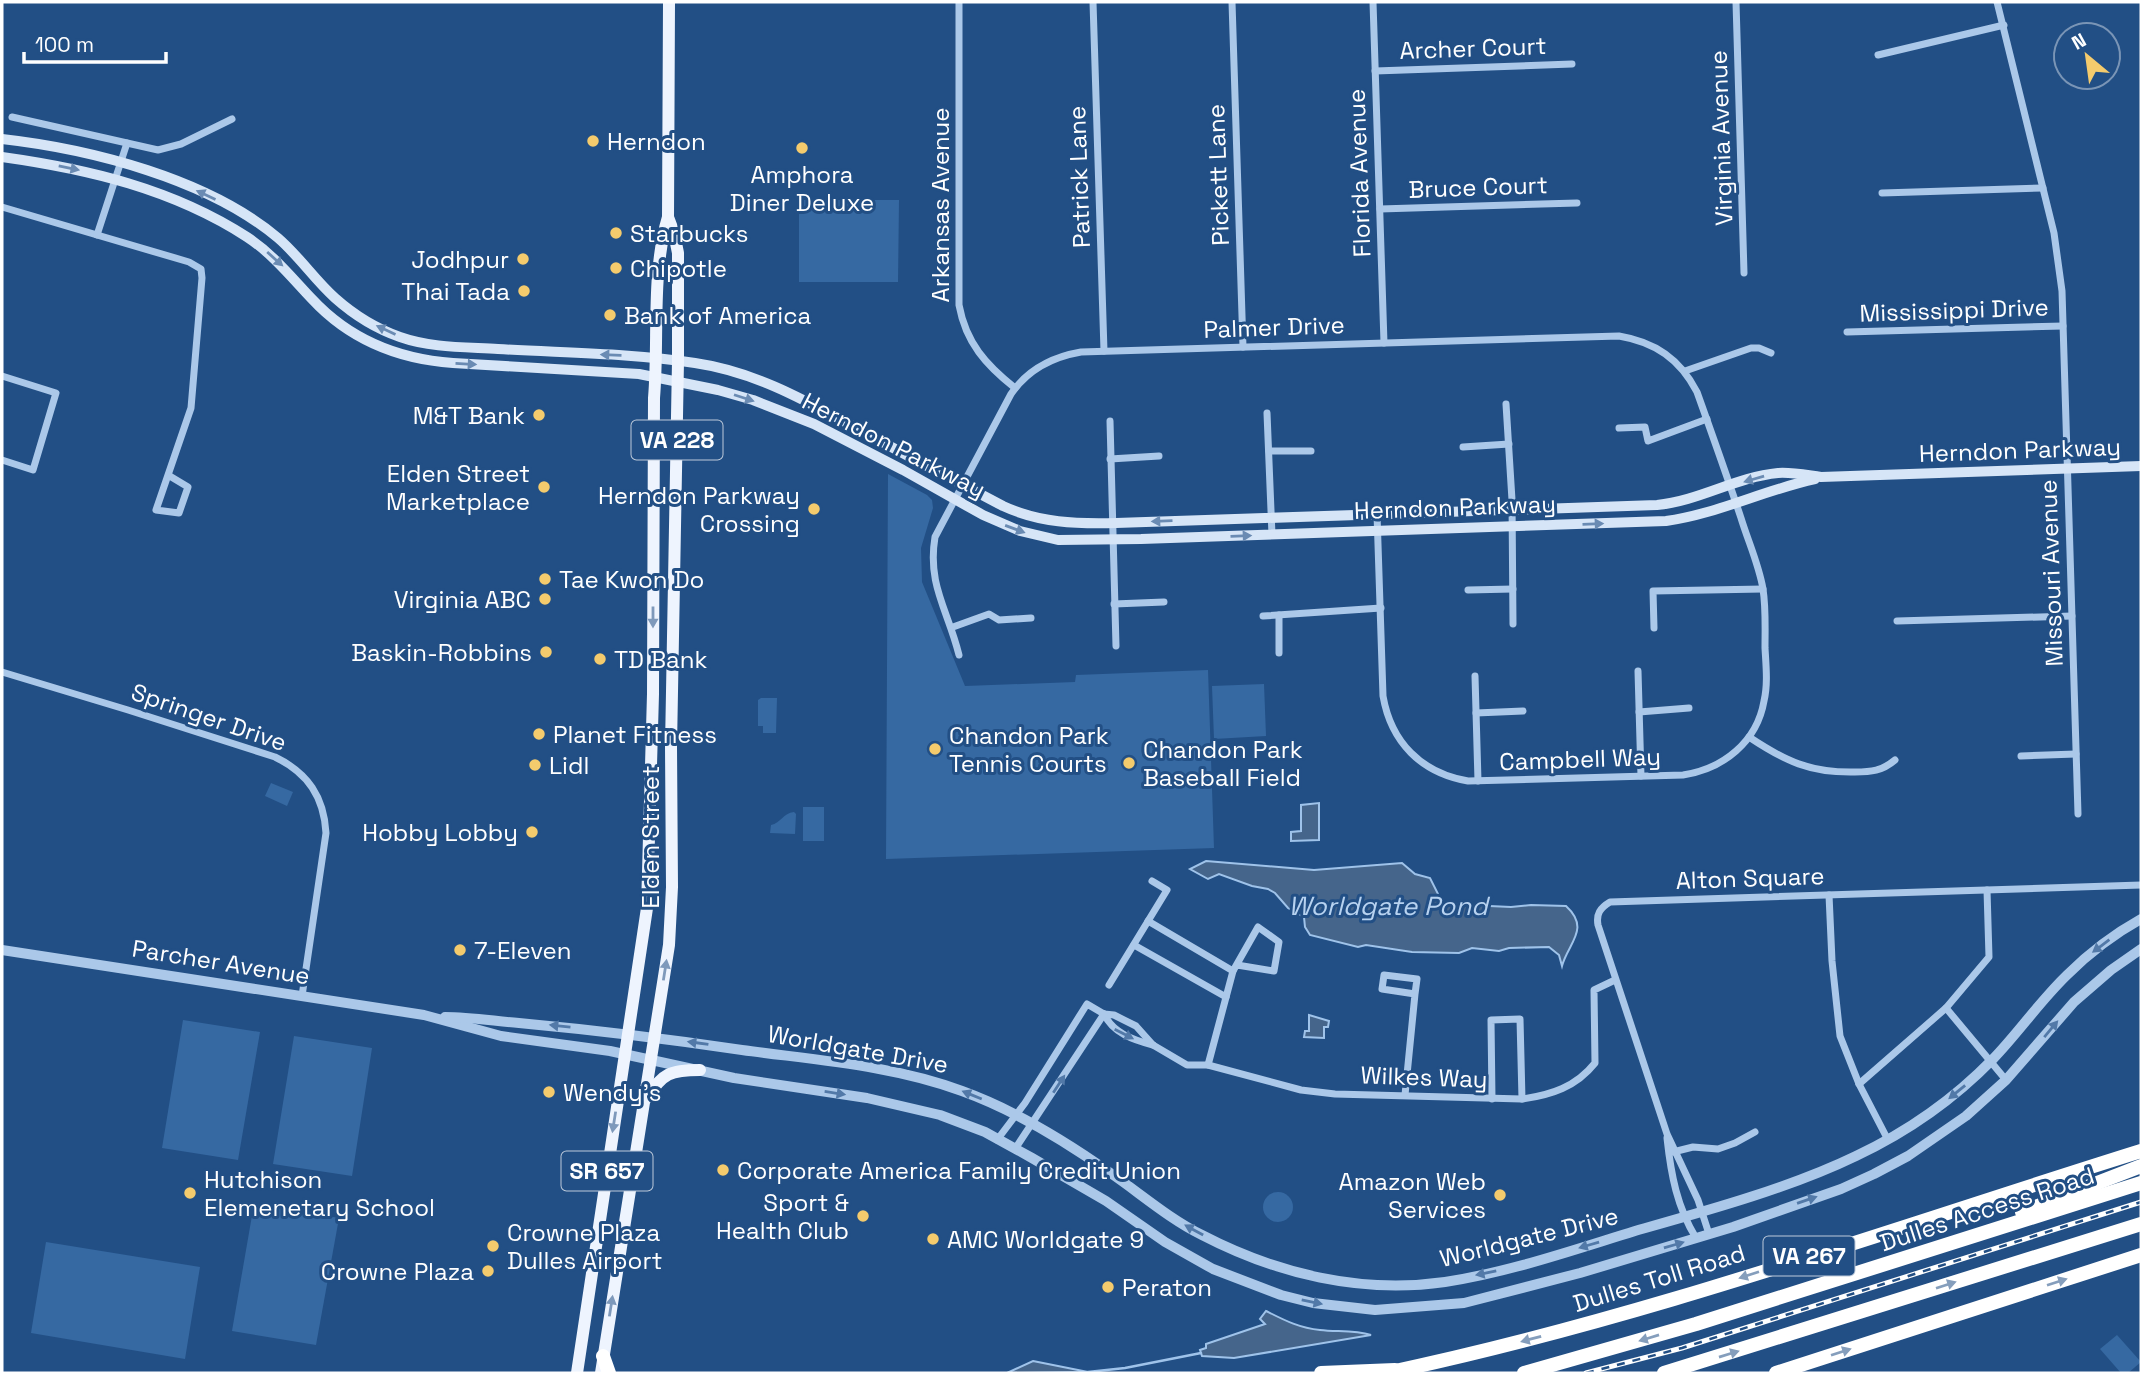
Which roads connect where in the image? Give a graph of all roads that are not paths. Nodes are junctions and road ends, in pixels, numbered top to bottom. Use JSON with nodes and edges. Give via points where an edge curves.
{"nodes":[{"id":1,"x":669,"y":2,"type":"edge"},
{"id":2,"x":959,"y":2,"type":"edge"},
{"id":3,"x":1093,"y":2,"type":"edge"},
{"id":4,"x":1232,"y":2,"type":"edge"},
{"id":5,"x":1373,"y":2,"type":"edge"},
{"id":6,"x":1736,"y":2,"type":"edge"},
{"id":7,"x":1997,"y":2,"type":"edge"},
{"id":8,"x":2004,"y":25,"type":"junction"},
{"id":9,"x":1878,"y":55,"type":"dead end"},
{"id":10,"x":1572,"y":64,"type":"dead end"},
{"id":11,"x":1375,"y":71,"type":"junction"},
{"id":12,"x":12,"y":117,"type":"dead end"},
{"id":13,"x":232,"y":118,"type":"dead end"},
{"id":14,"x":2,"y":139,"type":"edge"},
{"id":15,"x":127,"y":143,"type":"junction"},
{"id":16,"x":2,"y":157,"type":"edge"},
{"id":17,"x":121,"y":162,"type":"junction"},
{"id":18,"x":115,"y":179,"type":"junction"},
{"id":19,"x":2043,"y":188,"type":"junction"},
{"id":20,"x":1882,"y":193,"type":"dead end"},
{"id":21,"x":1577,"y":203,"type":"dead end"},
{"id":22,"x":2,"y":207,"type":"edge"},
{"id":23,"x":1380,"y":209,"type":"junction"},
{"id":24,"x":668,"y":217,"type":"junction"},
{"id":25,"x":97,"y":235,"type":"junction"},
{"id":26,"x":1744,"y":273,"type":"dead end"},
{"id":27,"x":2063,"y":326,"type":"junction"},
{"id":28,"x":1847,"y":332,"type":"dead end"},
{"id":29,"x":1384,"y":342,"type":"junction"},
{"id":30,"x":1243,"y":347,"type":"junction"},
{"id":31,"x":1104,"y":351,"type":"junction"},
{"id":32,"x":1771,"y":353,"type":"dead end"},
{"id":33,"x":657,"y":358,"type":"junction"},
{"id":34,"x":678,"y":361,"type":"junction"},
{"id":35,"x":1685,"y":370,"type":"junction"},
{"id":36,"x":2,"y":376,"type":"edge"},
{"id":37,"x":656,"y":377,"type":"junction"},
{"id":38,"x":678,"y":381,"type":"junction"},
{"id":39,"x":1015,"y":388,"type":"junction"},
{"id":40,"x":1506,"y":404,"type":"dead end"},
{"id":41,"x":1268,"y":413,"type":"dead end"},
{"id":42,"x":1707,"y":419,"type":"junction"},
{"id":43,"x":1110,"y":421,"type":"dead end"},
{"id":44,"x":1619,"y":428,"type":"dead end"},
{"id":45,"x":1509,"y":444,"type":"junction"},
{"id":46,"x":1463,"y":447,"type":"dead end"},
{"id":47,"x":1269,"y":451,"type":"junction"},
{"id":48,"x":1311,"y":451,"type":"dead end"},
{"id":49,"x":1159,"y":456,"type":"dead end"},
{"id":50,"x":1110,"y":459,"type":"junction"},
{"id":51,"x":2,"y":460,"type":"edge"},
{"id":52,"x":2140,"y":467,"type":"edge"},
{"id":53,"x":2067,"y":470,"type":"junction"},
{"id":54,"x":168,"y":475,"type":"junction"},
{"id":55,"x":1821,"y":477,"type":"junction"},
{"id":56,"x":962,"y":485,"type":"junction"},
{"id":57,"x":1730,"y":486,"type":"junction"},
{"id":58,"x":954,"y":499,"type":"junction"},
{"id":59,"x":1735,"y":502,"type":"junction"},
{"id":60,"x":1512,"y":509,"type":"junction"},
{"id":61,"x":1377,"y":514,"type":"junction"},
{"id":62,"x":1271,"y":518,"type":"junction"},
{"id":63,"x":1111,"y":523,"type":"junction"},
{"id":64,"x":1512,"y":526,"type":"junction"},
{"id":65,"x":1378,"y":531,"type":"junction"},
{"id":66,"x":1272,"y":535,"type":"junction"},
{"id":67,"x":1112,"y":540,"type":"junction"},
{"id":68,"x":1513,"y":589,"type":"junction"},
{"id":69,"x":1763,"y":589,"type":"junction"},
{"id":70,"x":1468,"y":590,"type":"dead end"},
{"id":71,"x":1164,"y":602,"type":"dead end"},
{"id":72,"x":1114,"y":604,"type":"junction"},
{"id":73,"x":1381,"y":608,"type":"junction"},
{"id":74,"x":1279,"y":615,"type":"junction"},
{"id":75,"x":1263,"y":616,"type":"dead end"},
{"id":76,"x":2072,"y":616,"type":"junction"},
{"id":77,"x":1031,"y":618,"type":"dead end"},
{"id":78,"x":1897,"y":621,"type":"dead end"},
{"id":79,"x":1513,"y":624,"type":"dead end"},
{"id":80,"x":953,"y":627,"type":"junction"},
{"id":81,"x":1654,"y":628,"type":"dead end"},
{"id":82,"x":1116,"y":646,"type":"dead end"},
{"id":83,"x":1279,"y":653,"type":"dead end"},
{"id":84,"x":959,"y":655,"type":"dead end"},
{"id":85,"x":1638,"y":671,"type":"dead end"},
{"id":86,"x":2,"y":672,"type":"edge"},
{"id":87,"x":1475,"y":676,"type":"dead end"},
{"id":88,"x":1689,"y":708,"type":"dead end"},
{"id":89,"x":1523,"y":711,"type":"dead end"},
{"id":90,"x":1639,"y":712,"type":"junction"},
{"id":91,"x":1476,"y":713,"type":"junction"},
{"id":92,"x":1749,"y":737,"type":"junction"},
{"id":93,"x":2076,"y":754,"type":"junction"},
{"id":94,"x":2021,"y":756,"type":"dead end"},
{"id":95,"x":1895,"y":760,"type":"dead end"},
{"id":96,"x":1641,"y":776,"type":"junction"},
{"id":97,"x":1478,"y":781,"type":"junction"},
{"id":98,"x":2078,"y":814,"type":"dead end"},
{"id":99,"x":650,"y":858,"type":"joint"},
{"id":100,"x":671,"y":858,"type":"joint"},
{"id":101,"x":1152,"y":881,"type":"dead end"},
{"id":102,"x":2141,"y":885,"type":"edge"},
{"id":103,"x":1987,"y":890,"type":"junction"},
{"id":104,"x":1829,"y":895,"type":"junction"},
{"id":105,"x":2141,"y":919,"type":"edge"},
{"id":106,"x":1149,"y":921,"type":"junction"},
{"id":107,"x":1134,"y":945,"type":"junction"},
{"id":108,"x":2141,"y":949,"type":"edge"},
{"id":109,"x":2,"y":950,"type":"edge"},
{"id":110,"x":1235,"y":968,"type":"junction"},
{"id":111,"x":1615,"y":980,"type":"junction"},
{"id":112,"x":1109,"y":985,"type":"dead end"},
{"id":113,"x":1415,"y":994,"type":"junction"},
{"id":114,"x":302,"y":996,"type":"junction"},
{"id":115,"x":1226,"y":997,"type":"junction"},
{"id":116,"x":1946,"y":1008,"type":"junction"},
{"id":117,"x":1104,"y":1014,"type":"junction"},
{"id":118,"x":434,"y":1016,"type":"junction"},
{"id":119,"x":628,"y":1034,"type":"junction"},
{"id":120,"x":654,"y":1037,"type":"junction"},
{"id":121,"x":1153,"y":1045,"type":"junction"},
{"id":122,"x":624,"y":1055,"type":"junction"},
{"id":123,"x":650,"y":1060,"type":"junction"},
{"id":124,"x":1990,"y":1062,"type":"junction"},
{"id":125,"x":1208,"y":1065,"type":"junction"},
{"id":126,"x":700,"y":1070,"type":"junction"},
{"id":127,"x":2006,"y":1080,"type":"junction"},
{"id":128,"x":1859,"y":1084,"type":"junction"},
{"id":129,"x":1405,"y":1095,"type":"junction"},
{"id":130,"x":1492,"y":1099,"type":"junction"},
{"id":131,"x":1522,"y":1099,"type":"junction"},
{"id":132,"x":644,"y":1104,"type":"junction"},
{"id":133,"x":1015,"y":1115,"type":"junction"},
{"id":134,"x":1032,"y":1125,"type":"junction"},
{"id":135,"x":1755,"y":1132,"type":"dead end"},
{"id":136,"x":997,"y":1139,"type":"junction"},
{"id":137,"x":1888,"y":1140,"type":"junction"},
{"id":138,"x":1015,"y":1149,"type":"junction"},
{"id":139,"x":1672,"y":1152,"type":"junction"},
{"id":140,"x":2141,"y":1152,"type":"edge"},
{"id":141,"x":2141,"y":1166,"type":"edge"},
{"id":142,"x":2141,"y":1183,"type":"edge"},
{"id":143,"x":1702,"y":1212,"type":"junction"},
{"id":144,"x":1684,"y":1217,"type":"junction"},
{"id":145,"x":2141,"y":1224,"type":"edge"},
{"id":146,"x":1709,"y":1234,"type":"junction"},
{"id":147,"x":1696,"y":1238,"type":"junction"},
{"id":148,"x":1924,"y":1252,"type":"junction"},
{"id":149,"x":2141,"y":1255,"type":"edge"},
{"id":150,"x":603,"y":1356,"type":"junction"},
{"id":151,"x":1407,"y":1369,"type":"junction"},
{"id":152,"x":577,"y":1373,"type":"edge"},
{"id":153,"x":601,"y":1373,"type":"edge"},
{"id":154,"x":609,"y":1373,"type":"edge"},
{"id":155,"x":1321,"y":1373,"type":"edge"},
{"id":156,"x":1386,"y":1373,"type":"edge"},
{"id":157,"x":1524,"y":1373,"type":"edge"},
{"id":158,"x":1664,"y":1373,"type":"edge"},
{"id":159,"x":1776,"y":1373,"type":"edge"}],
"edges":[{"from":1,"to":24,"type":"main road","name":"Elden Street"},
{"from":2,"to":39,"type":"street","name":"Arkansas Avenue","via":[[959,305],[975,349]]},
{"from":3,"to":31,"type":"street","name":"Patrick Lane"},
{"from":4,"to":30,"type":"street","name":"Pickett Lane"},
{"from":5,"to":11,"type":"street","name":"Florida Avenue"},
{"from":6,"to":26,"type":"street","name":"Virginia Avenue"},
{"from":7,"to":8,"type":"street","name":"Missouri Avenue"},
{"from":8,"to":9,"type":"street"},
{"from":8,"to":19,"type":"street","name":"Missouri Avenue"},
{"from":10,"to":11,"type":"street","name":"Archer Court"},
{"from":11,"to":23,"type":"street","name":"Florida Avenue"},
{"from":12,"to":15,"type":"street"},
{"from":13,"to":15,"type":"street","via":[[181,144],[158,149]]},
{"from":14,"to":17,"type":"main road","name":"Herndon Parkway"},
{"from":15,"to":17,"type":"street"},
{"from":16,"to":18,"type":"main road","name":"Herndon Parkway","one_way":true},
{"from":17,"to":18,"type":"street"},
{"from":33,"to":17,"type":"main road","name":"Herndon Parkway","one_way":true,"via":[[453,346],[404,338],[335,298],[288,247],[247,217],[204,194]]},
{"from":18,"to":25,"type":"street"},
{"from":18,"to":37,"type":"main road","name":"Herndon Parkway","one_way":true,"via":[[183,204],[241,233],[277,260],[335,322],[396,354],[446,363]]},
{"from":19,"to":20,"type":"street"},
{"from":19,"to":27,"type":"street","name":"Missouri Avenue","via":[[2058,259]]},
{"from":21,"to":23,"type":"street","name":"Bruce Court"},
{"from":22,"to":25,"type":"street"},
{"from":23,"to":29,"type":"street","name":"Florida Avenue"},
{"from":24,"to":33,"type":"main road","name":"Elden Street","via":[[661,240]]},
{"from":24,"to":34,"type":"main road","name":"Elden Street","via":[[678,253]]},
{"from":25,"to":54,"type":"street","via":[[201,269],[191,408]]},
{"from":27,"to":28,"type":"street","name":"Mississippi Drive"},
{"from":27,"to":53,"type":"street","name":"Missouri Avenue"},
{"from":29,"to":30,"type":"street","name":"Palmer Drive"},
{"from":29,"to":35,"type":"street","name":"Palmer Drive","via":[[1619,336],[1649,343]]},
{"from":30,"to":31,"type":"street","name":"Palmer Drive"},
{"from":31,"to":39,"type":"street","name":"Palmer Drive","via":[[1055,358]]},
{"from":32,"to":35,"type":"street","via":[[1751,348]]},
{"from":33,"to":34,"type":"main road","name":"Herndon Parkway"},
{"from":33,"to":37,"type":"main road","name":"Elden Street"},
{"from":34,"to":38,"type":"main road","name":"Elden Street","number":"VA 228"},
{"from":34,"to":56,"type":"main road","name":"Herndon Parkway","via":[[738,372],[777,386]]},
{"from":35,"to":42,"type":"street","name":"Palmer Drive"},
{"from":36,"to":51,"type":"street","via":[[56,393],[33,470]]},
{"from":37,"to":38,"type":"main road","name":"Herndon Parkway"},
{"from":37,"to":99,"type":"main road","name":"Elden Street","number":"VA 228","one_way":true},
{"from":38,"to":58,"type":"main road","name":"Herndon Parkway","one_way":true,"via":[[795,416]]},
{"from":38,"to":100,"type":"main road","name":"Elden Street","number":"VA 228"},
{"from":39,"to":56,"type":"street","name":"Palmer Drive"},
{"from":40,"to":45,"type":"street"},
{"from":41,"to":47,"type":"street"},
{"from":42,"to":44,"type":"street","via":[[1648,441],[1645,427]]},
{"from":42,"to":57,"type":"street","name":"Palmer Drive"},
{"from":43,"to":50,"type":"street"},
{"from":45,"to":46,"type":"street"},
{"from":45,"to":60,"type":"street"},
{"from":47,"to":48,"type":"street"},
{"from":47,"to":62,"type":"street"},
{"from":49,"to":50,"type":"street"},
{"from":50,"to":63,"type":"street"},
{"from":52,"to":53,"type":"main road","name":"Herndon Parkway"},
{"from":53,"to":55,"type":"main road","name":"Herndon Parkway"},
{"from":53,"to":76,"type":"street","name":"Missouri Avenue"},
{"from":54,"to":54,"type":"street","via":[[156,510],[179,513],[188,487]]},
{"from":55,"to":57,"type":"main road","name":"Herndon Parkway","one_way":true,"via":[[1774,474]]},
{"from":55,"to":59,"type":"main road","name":"Herndon Parkway"},
{"from":56,"to":58,"type":"street","name":"Palmer Drive"},
{"from":56,"to":63,"type":"main road","name":"Herndon Parkway","via":[[1040,520]]},
{"from":57,"to":59,"type":"street","name":"Palmer Drive"},
{"from":57,"to":60,"type":"main road","name":"Herndon Parkway","via":[[1668,503]]},
{"from":58,"to":67,"type":"main road","name":"Herndon Parkway","one_way":true,"via":[[1031,534],[1058,540]]},
{"from":58,"to":80,"type":"street","name":"Palmer Drive","via":[[935,537],[932,565],[938,595]]},
{"from":64,"to":59,"type":"main road","name":"Herndon Parkway","one_way":true,"via":[[1666,521]]},
{"from":59,"to":69,"type":"street","name":"Campbell Way"},
{"from":60,"to":61,"type":"main road","name":"Herndon Parkway"},
{"from":60,"to":64,"type":"street"},
{"from":61,"to":62,"type":"main road","name":"Herndon Parkway"},
{"from":61,"to":65,"type":"street","name":"Campbell Way"},
{"from":62,"to":63,"type":"main road","name":"Herndon Parkway","one_way":true},
{"from":62,"to":66,"type":"street"},
{"from":63,"to":67,"type":"street"},
{"from":64,"to":65,"type":"main road","name":"Herndon Parkway"},
{"from":64,"to":68,"type":"street"},
{"from":65,"to":66,"type":"main road","name":"Herndon Parkway"},
{"from":65,"to":73,"type":"street","name":"Campbell Way"},
{"from":67,"to":66,"type":"main road","name":"Herndon Parkway","one_way":true},
{"from":67,"to":72,"type":"street"},
{"from":68,"to":70,"type":"street"},
{"from":68,"to":79,"type":"street"},
{"from":69,"to":81,"type":"street","via":[[1653,591]]},
{"from":69,"to":92,"type":"street","name":"Campbell Way","via":[[1766,687],[1760,717]]},
{"from":71,"to":72,"type":"street"},
{"from":72,"to":82,"type":"street"},
{"from":73,"to":74,"type":"street"},
{"from":73,"to":97,"type":"street","name":"Campbell Way","via":[[1383,696],[1397,737],[1428,768],[1453,779]]},
{"from":74,"to":75,"type":"street"},
{"from":74,"to":83,"type":"street"},
{"from":76,"to":78,"type":"street"},
{"from":76,"to":93,"type":"street","name":"Missouri Avenue"},
{"from":77,"to":80,"type":"street","via":[[999,620],[989,614]]},
{"from":80,"to":84,"type":"street","name":"Palmer Drive"},
{"from":85,"to":90,"type":"street"},
{"from":86,"to":114,"type":"street","name":"Springer Drive","via":[[275,757],[307,779],[319,797],[326,833]]},
{"from":87,"to":91,"type":"street"},
{"from":88,"to":90,"type":"street"},
{"from":89,"to":91,"type":"street"},
{"from":90,"to":96,"type":"street"},
{"from":91,"to":97,"type":"street"},
{"from":92,"to":95,"type":"street","via":[[1788,761],[1820,771],[1871,772]]},
{"from":92,"to":96,"type":"street","name":"Campbell Way","via":[[1708,769]]},
{"from":93,"to":94,"type":"street"},
{"from":93,"to":98,"type":"street","name":"Missouri Avenue"},
{"from":96,"to":97,"type":"street","name":"Campbell Way"},
{"from":99,"to":119,"type":"main road","name":"Elden Street","number":"SR 657","via":[[645,930]]},
{"from":120,"to":100,"type":"main road","name":"Elden Street","number":"SR 657","one_way":true,"via":[[669,945]]},
{"from":101,"to":106,"type":"street","via":[[1167,891]]},
{"from":102,"to":103,"type":"street","name":"Alton Square"},
{"from":103,"to":104,"type":"street","name":"Alton Square"},
{"from":103,"to":116,"type":"street","via":[[1989,957]]},
{"from":104,"to":111,"type":"street","name":"Alton Square","via":[[1610,902],[1597,916]]},
{"from":104,"to":128,"type":"street","via":[[1840,1036]]},
{"from":105,"to":124,"type":"street","name":"Worldgate Drive","one_way":true,"via":[[2075,967]]},
{"from":106,"to":107,"type":"street"},
{"from":106,"to":110,"type":"street"},
{"from":107,"to":112,"type":"street"},
{"from":107,"to":115,"type":"street"},
{"from":127,"to":108,"type":"street","name":"Worldgate Drive","one_way":true,"via":[[2074,1002]]},
{"from":109,"to":114,"type":"street","name":"Parcher Avenue"},
{"from":110,"to":110,"type":"street","via":[[1258,928],[1279,942],[1274,971]]},
{"from":110,"to":115,"type":"street"},
{"from":111,"to":131,"type":"street","name":"Wilkes Way","via":[[1594,990],[1595,1063],[1588,1072],[1565,1088]]},
{"from":111,"to":139,"type":"street","name":"Alton Square"},
{"from":113,"to":113,"type":"street","via":[[1382,989],[1384,975],[1417,979]]},
{"from":113,"to":129,"type":"street"},
{"from":114,"to":118,"type":"street","name":"Parcher Avenue"},
{"from":115,"to":125,"type":"street"},
{"from":116,"to":124,"type":"street"},
{"from":116,"to":128,"type":"street"},
{"from":117,"to":121,"type":"street","name":"Wilkes Way","via":[[1114,1014],[1136,1026]]},
{"from":117,"to":121,"type":"street","name":"Wilkes Way","one_way":true,"via":[[1110,1027]]},
{"from":117,"to":133,"type":"street","name":"Wilkes Way","via":[[1087,1004]]},
{"from":134,"to":117,"type":"street","one_way":true},
{"from":119,"to":118,"type":"street","name":"Parcher Avenue","one_way":true},
{"from":118,"to":122,"type":"street","name":"Parcher Avenue","via":[[501,1036]]},
{"from":119,"to":120,"type":"street","name":"Worldgate Drive"},
{"from":119,"to":122,"type":"main road","number":"SR 657"},
{"from":120,"to":123,"type":"main road","number":"SR 657"},
{"from":133,"to":120,"type":"street","name":"Worldgate Drive","one_way":true,"via":[[922,1078]]},
{"from":121,"to":125,"type":"street","name":"Wilkes Way","via":[[1187,1065]]},
{"from":122,"to":123,"type":"street","name":"Worldgate Drive"},
{"from":122,"to":152,"type":"main road","number":"SR 657","one_way":true},
{"from":123,"to":126,"type":"street","name":"Worldgate Drive"},
{"from":123,"to":132,"type":"main road","number":"SR 657"},
{"from":124,"to":127,"type":"street"},
{"from":124,"to":137,"type":"street","name":"Worldgate Drive","one_way":true,"via":[[1941,1105]]},
{"from":125,"to":129,"type":"street","name":"Wilkes Way","via":[[1301,1090]]},
{"from":126,"to":132,"type":"main road","via":[[664,1076]]},
{"from":126,"to":136,"type":"street","name":"Worldgate Drive","one_way":true,"via":[[867,1098],[940,1115]]},
{"from":146,"to":127,"type":"street","name":"Worldgate Drive","one_way":true,"via":[[1874,1174],[1950,1127]]},
{"from":128,"to":137,"type":"street"},
{"from":129,"to":130,"type":"street","name":"Wilkes Way"},
{"from":130,"to":131,"type":"street","name":"Wilkes Way"},
{"from":130,"to":131,"type":"street","via":[[1491,1020],[1520,1019]]},
{"from":150,"to":132,"type":"main road","number":"SR 657","one_way":true},
{"from":133,"to":134,"type":"street","name":"Worldgate Drive"},
{"from":133,"to":136,"type":"street"},
{"from":134,"to":138,"type":"street"},
{"from":144,"to":134,"type":"street","name":"Worldgate Drive","one_way":true,"via":[[1446,1282],[1388,1286],[1326,1280],[1285,1270],[1199,1234]]},
{"from":135,"to":139,"type":"street","via":[[1718,1149],[1693,1147]]},
{"from":136,"to":138,"type":"street","name":"Worldgate Drive"},
{"from":137,"to":143,"type":"street","name":"Worldgate Drive","via":[[1819,1171]]},
{"from":138,"to":147,"type":"street","name":"Worldgate Drive","one_way":true,"via":[[1213,1269],[1280,1295],[1346,1308],[1406,1309],[1464,1303]]},
{"from":139,"to":143,"type":"street","name":"Alton Square"},
{"from":139,"to":144,"type":"street","name":"Alton Square","via":[[1673,1182]]},
{"from":140,"to":151,"type":"highway","name":"Dulles Toll Road","number":"VA 267","one_way":true,"via":[[1653,1305]]},
{"from":141,"to":148,"type":"highway"},
{"from":142,"to":148,"type":"highway","name":"Dulles Access Road"},
{"from":143,"to":144,"type":"street","name":"Worldgate Drive"},
{"from":143,"to":146,"type":"street","name":"Alton Square"},
{"from":144,"to":147,"type":"street","name":"Alton Square"},
{"from":158,"to":145,"type":"highway","one_way":true},
{"from":146,"to":147,"type":"street","name":"Worldgate Drive"},
{"from":148,"to":157,"type":"highway","name":"Dulles Access Road","one_way":true,"via":[[1696,1325]]},
{"from":159,"to":149,"type":"highway","one_way":true},
{"from":150,"to":153,"type":"main road","number":"SR 657"},
{"from":150,"to":154,"type":"highway"},
{"from":151,"to":155,"type":"highway"},
{"from":151,"to":156,"type":"highway","name":"Dulles Toll Road","number":"VA 267"}]}
